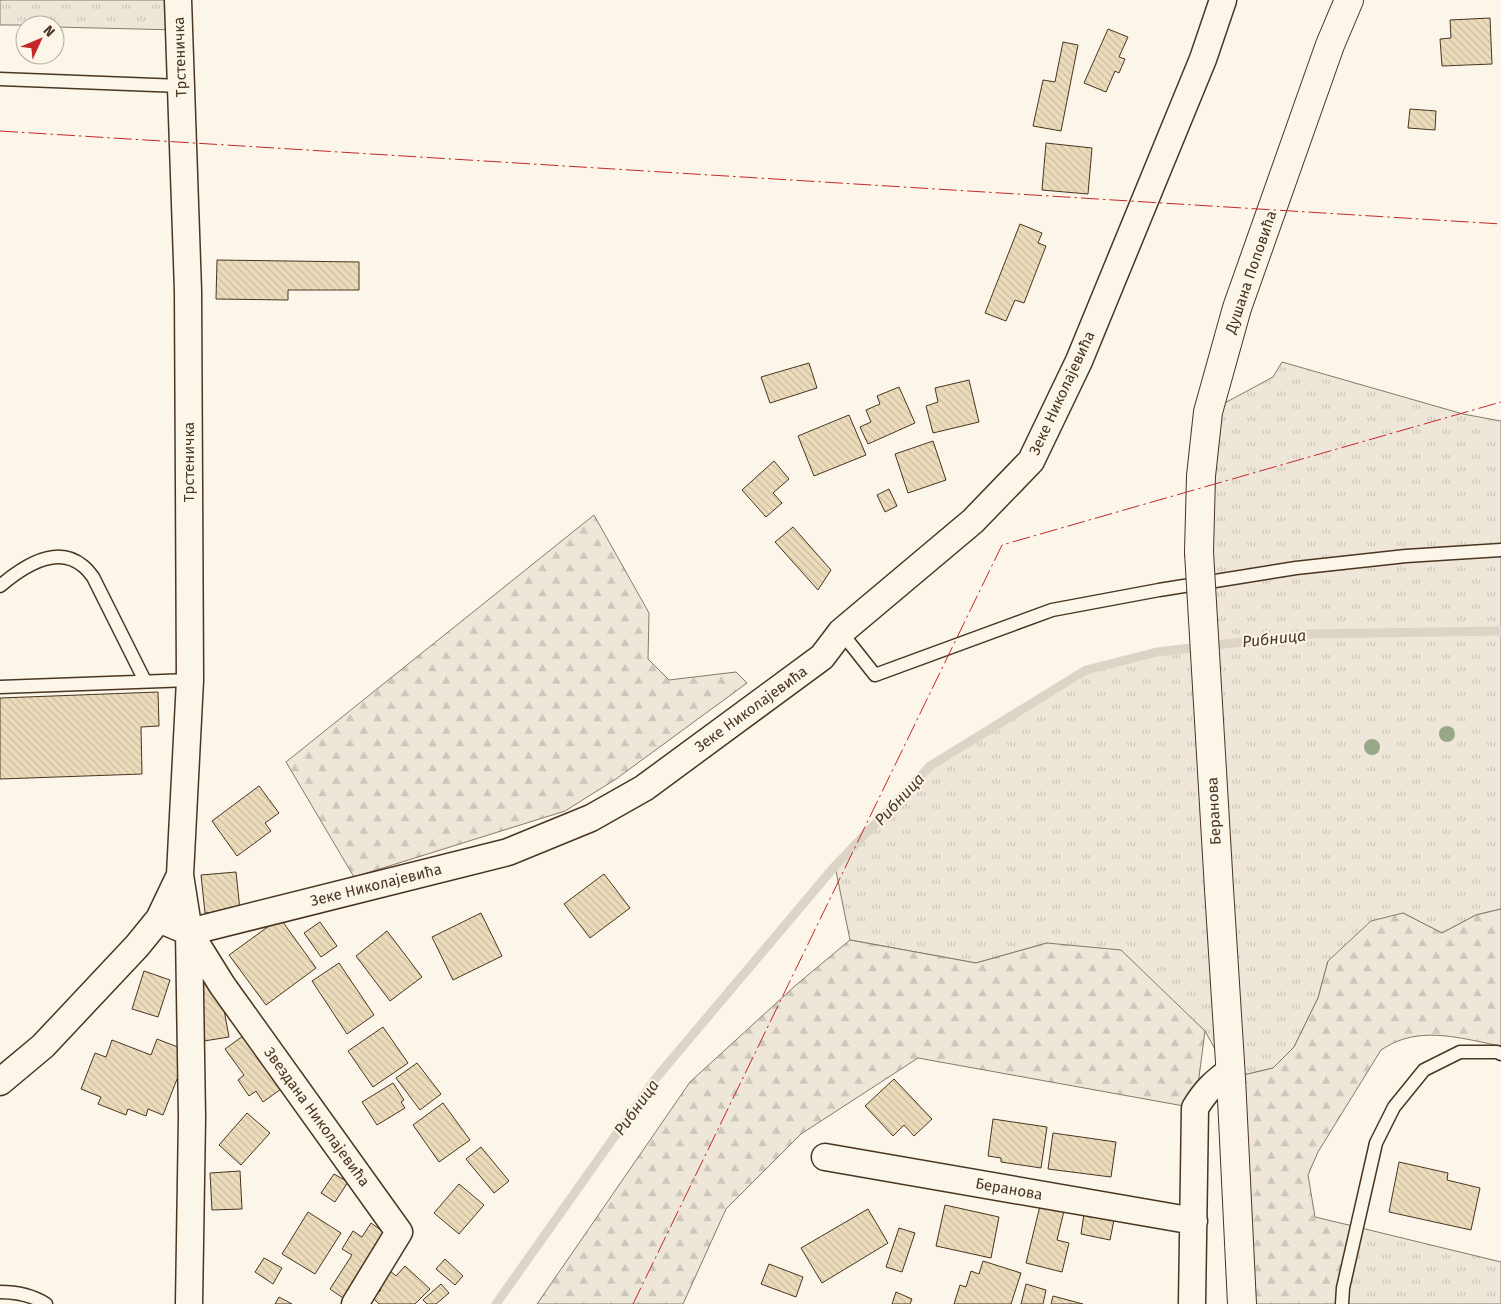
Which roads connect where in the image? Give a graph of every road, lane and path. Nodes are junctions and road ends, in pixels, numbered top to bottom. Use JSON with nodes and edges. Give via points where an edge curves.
{"nodes":[{"id":1,"x":178,"y":0,"type":"edge"},
{"id":2,"x":1223,"y":0,"type":"edge"},
{"id":3,"x":1349,"y":1,"type":"edge"},
{"id":4,"x":0,"y":78,"type":"edge"},
{"id":5,"x":181,"y":86,"type":"junction"},
{"id":6,"x":1501,"y":550,"type":"edge"},
{"id":7,"x":1199,"y":552,"type":"joint"},
{"id":8,"x":0,"y":586,"type":"edge"},
{"id":9,"x":841,"y":632,"type":"junction"},
{"id":10,"x":190,"y":680,"type":"junction"},
{"id":11,"x":145,"y":682,"type":"junction"},
{"id":12,"x":0,"y":687,"type":"edge"},
{"id":13,"x":180,"y":876,"type":"junction"},
{"id":14,"x":159,"y":919,"type":"junction"},
{"id":15,"x":189,"y":932,"type":"junction"},
{"id":16,"x":1501,"y":1054,"type":"edge"},
{"id":17,"x":1230,"y":1071,"type":"junction"},
{"id":18,"x":0,"y":1082,"type":"edge"},
{"id":19,"x":825,"y":1157,"type":"dead end"},
{"id":20,"x":1194,"y":1221,"type":"junction"},
{"id":21,"x":0,"y":1292,"type":"edge"},
{"id":22,"x":46,"y":1304,"type":"edge"},
{"id":23,"x":188,"y":1304,"type":"edge"},
{"id":24,"x":355,"y":1304,"type":"edge"},
{"id":25,"x":1192,"y":1304,"type":"edge"},
{"id":26,"x":1242,"y":1304,"type":"edge"},
{"id":27,"x":1342,"y":1304,"type":"edge"}],
"edges":[{"from":1,"to":5,"type":"street","name":"Трстеничка"},
{"from":2,"to":9,"type":"street","name":"Зеке Николајевића","via":[[1203,59],[1079,361],[1031,461],[973,521]]},
{"from":3,"to":7,"type":"main road","name":"Душана Поповића","via":[[1330,45],[1249,272],[1208,412],[1201,476]]},
{"from":4,"to":5,"type":"lane"},
{"from":5,"to":10,"type":"street","name":"Трстеничка","via":[[188,291]]},
{"from":6,"to":9,"type":"lane","via":[[1296,568],[1052,610],[875,675]]},
{"from":7,"to":17,"type":"main road","name":"Беранова","bridge":true},
{"from":8,"to":11,"type":"lane","via":[[36,561],[67,557],[82,565],[93,577]]},
{"from":9,"to":15,"type":"street","name":"Зеке Николајевића","via":[[822,657],[644,788],[591,818],[508,852]]},
{"from":10,"to":11,"type":"lane"},
{"from":10,"to":13,"type":"street","name":"Трстеничка"},
{"from":11,"to":12,"type":"lane"},
{"from":13,"to":14,"type":"street","name":"Трстеничка"},
{"from":13,"to":15,"type":"street","name":"Звездана Николајевића"},
{"from":14,"to":15,"type":"street"},
{"from":14,"to":18,"type":"street","via":[[43,1046]]},
{"from":15,"to":23,"type":"street","name":"Звездана Николајевића","via":[[192,1117]]},
{"from":15,"to":24,"type":"street","name":"Звездана Николајевића","via":[[222,985],[398,1232]]},
{"from":16,"to":27,"type":"lane","via":[[1460,1052],[1424,1070],[1394,1108],[1376,1143]]},
{"from":17,"to":20,"type":"street","via":[[1213,1084],[1196,1108]]},
{"from":17,"to":26,"type":"main road","name":"Беранова"},
{"from":19,"to":20,"type":"street","name":"Беранова"},
{"from":20,"to":25,"type":"street"},
{"from":21,"to":22,"type":"lane","via":[[36,1298]]}]}
